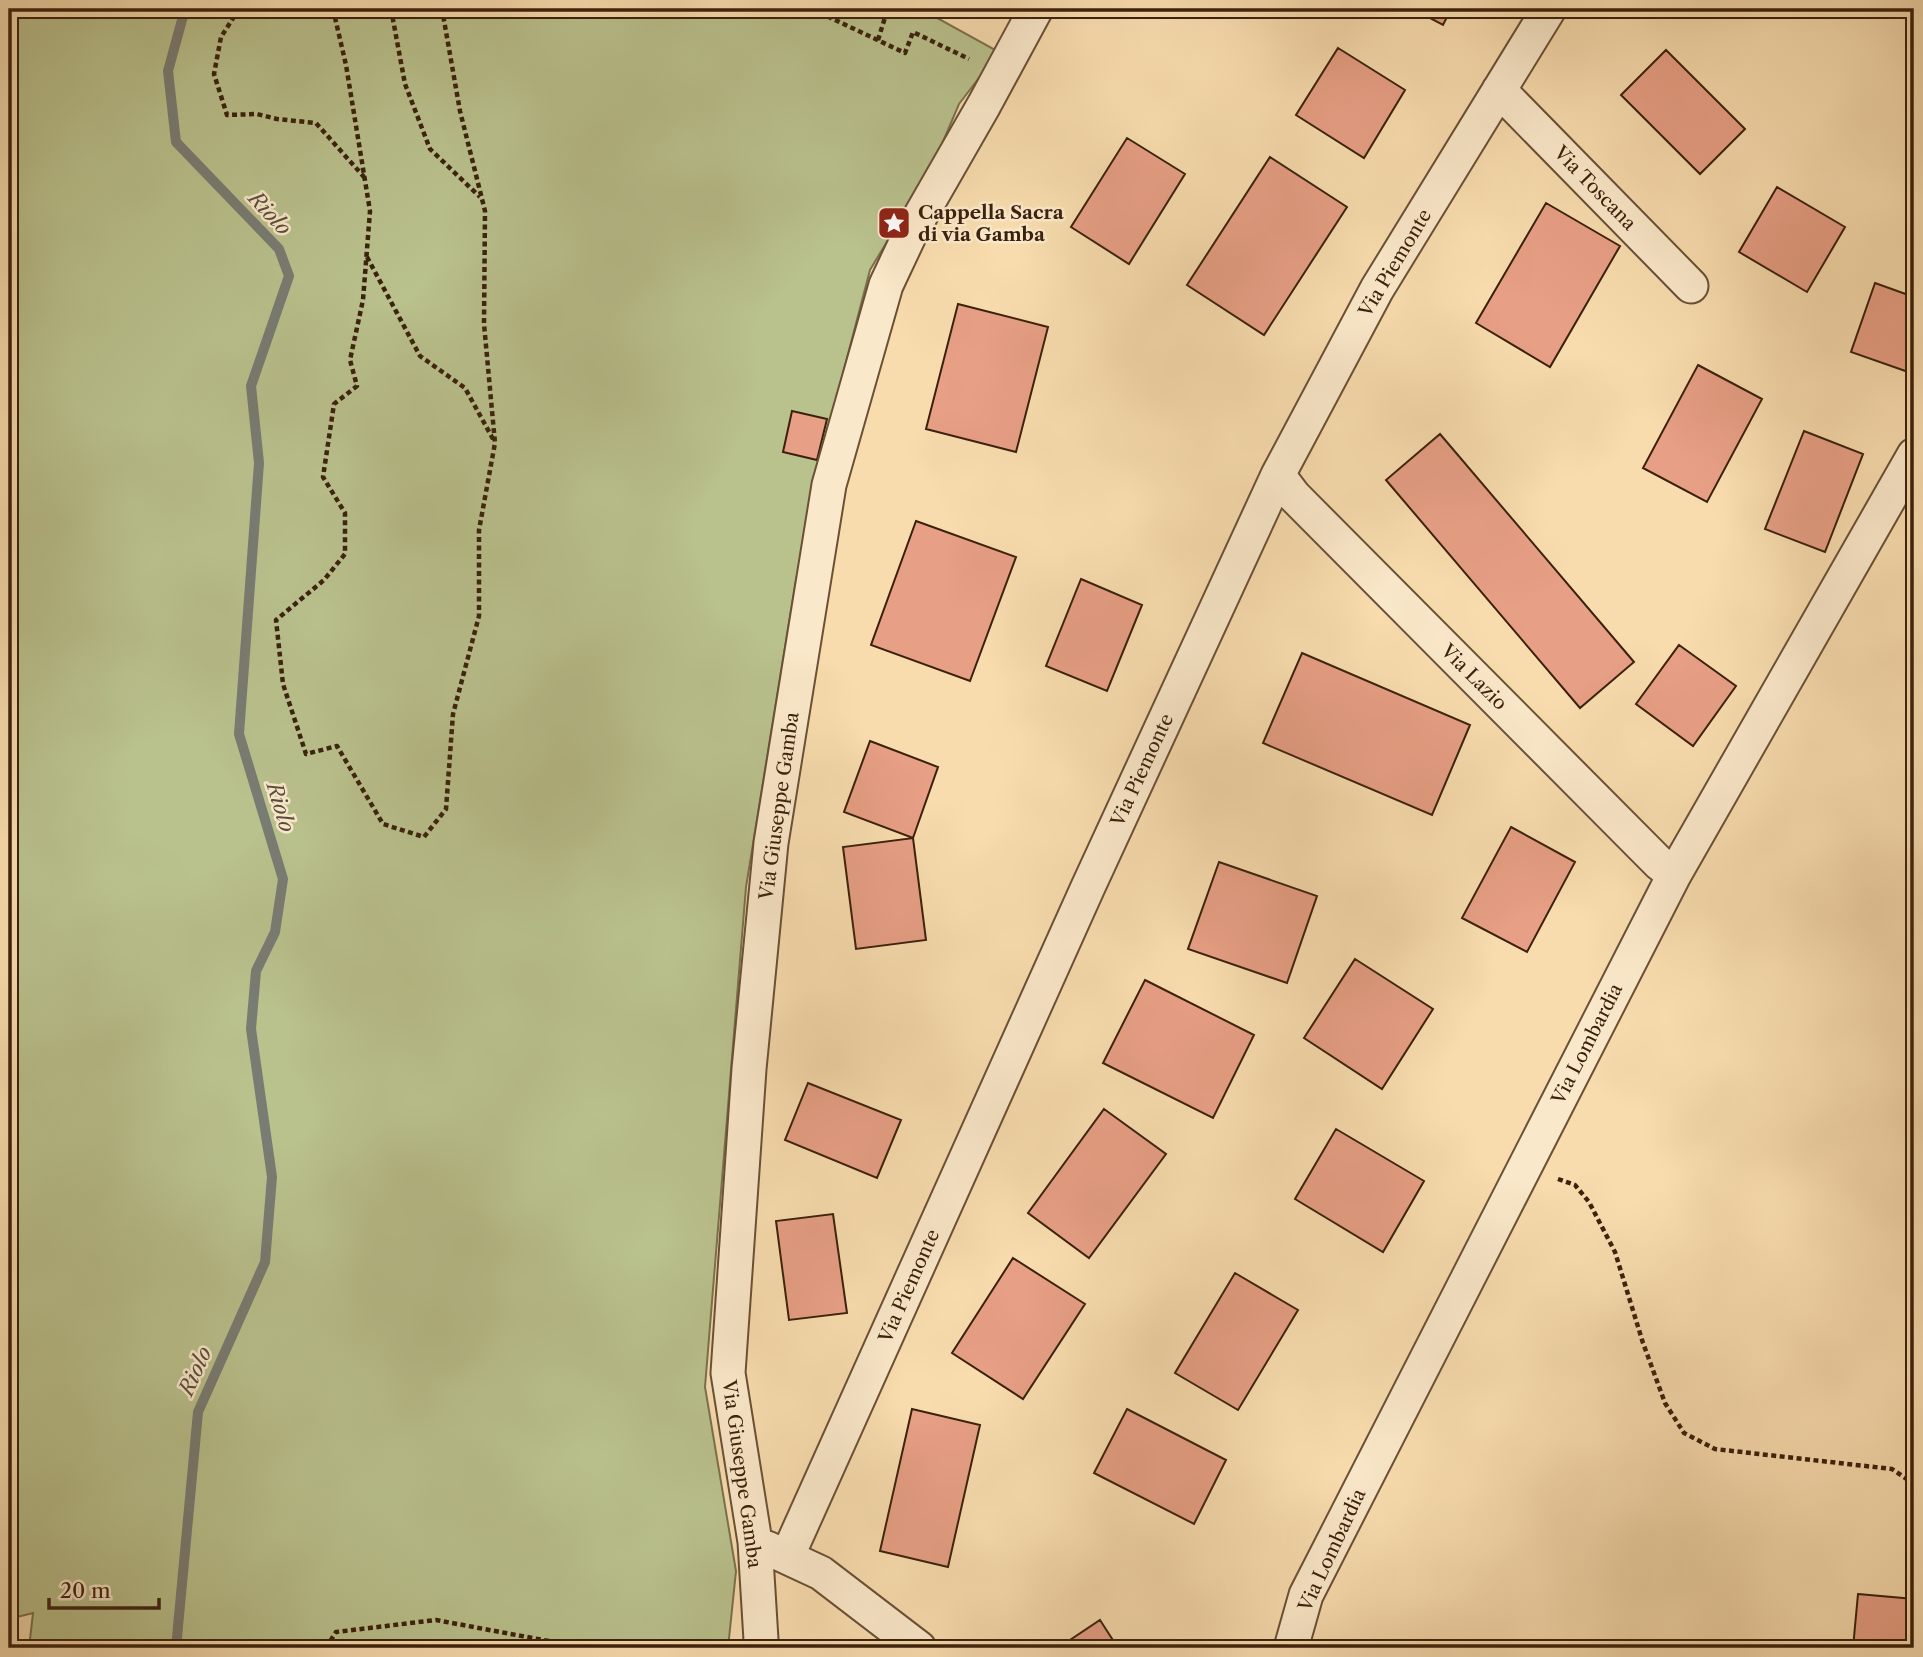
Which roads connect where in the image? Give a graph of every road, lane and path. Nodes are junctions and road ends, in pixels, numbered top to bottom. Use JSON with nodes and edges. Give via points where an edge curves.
{"nodes":[{"id":1,"x":239,"y":9,"type":"edge"},
{"id":2,"x":333,"y":9,"type":"edge"},
{"id":3,"x":391,"y":9,"type":"edge"},
{"id":4,"x":442,"y":9,"type":"edge"},
{"id":5,"x":813,"y":9,"type":"edge"},
{"id":6,"x":885,"y":9,"type":"edge"},
{"id":7,"x":1036,"y":9,"type":"edge"},
{"id":8,"x":1549,"y":9,"type":"edge"},
{"id":9,"x":878,"y":40,"type":"junction"},
{"id":10,"x":979,"y":64,"type":"dead end"},
{"id":11,"x":1499,"y":90,"type":"junction"},
{"id":12,"x":365,"y":178,"type":"junction"},
{"id":13,"x":482,"y":199,"type":"junction"},
{"id":14,"x":366,"y":256,"type":"junction"},
{"id":15,"x":1691,"y":286,"type":"dead end"},
{"id":16,"x":495,"y":443,"type":"junction"},
{"id":17,"x":1914,"y":455,"type":"edge"},
{"id":18,"x":1278,"y":475,"type":"junction"},
{"id":19,"x":1674,"y":874,"type":"junction"},
{"id":20,"x":1525,"y":1167,"type":"junction"},
{"id":21,"x":1914,"y":1483,"type":"edge"},
{"id":22,"x":755,"y":1542,"type":"junction"},
{"id":23,"x":787,"y":1558,"type":"junction"},
{"id":24,"x":326,"y":1648,"type":"edge"},
{"id":25,"x":586,"y":1648,"type":"edge"},
{"id":26,"x":759,"y":1648,"type":"edge"},
{"id":27,"x":919,"y":1648,"type":"edge"},
{"id":28,"x":1291,"y":1648,"type":"edge"}],
"edges":[{"from":1,"to":12,"type":"path","via":[[221,37],[214,74],[227,115],[257,114],[316,123]]},
{"from":2,"to":12,"type":"path"},
{"from":3,"to":13,"type":"path","via":[[405,84],[430,149]]},
{"from":4,"to":13,"type":"path"},
{"from":5,"to":9,"type":"path"},
{"from":6,"to":9,"type":"path"},
{"from":7,"to":22,"type":"street","name":"Via Giuseppe Gamba","via":[[909,234],[886,285],[828,485],[771,843],[749,1069],[728,1373]]},
{"from":8,"to":11,"type":"street","name":"Via Piemonte"},
{"from":9,"to":10,"type":"path","via":[[905,53],[913,32]]},
{"from":11,"to":15,"type":"street","name":"Via Toscana"},
{"from":11,"to":18,"type":"street","name":"Via Piemonte","via":[[1377,289]]},
{"from":12,"to":14,"type":"path","via":[[370,211]]},
{"from":13,"to":16,"type":"path","via":[[484,324]]},
{"from":14,"to":16,"type":"path","via":[[420,356],[465,388]]},
{"from":14,"to":16,"type":"path","via":[[363,300],[350,360],[357,386],[334,404],[323,477],[345,513],[345,554],[324,580],[276,620],[283,684],[306,754],[337,746],[383,824],[424,836],[446,809],[453,714],[479,616],[479,530]]},
{"from":17,"to":19,"type":"street","name":"Via Lombardia"},
{"from":18,"to":19,"type":"street","name":"Via Lazio"},
{"from":18,"to":23,"type":"street","name":"Via Piemonte"},
{"from":19,"to":20,"type":"street","name":"Via Lombardia"},
{"from":20,"to":21,"type":"path","via":[[1575,1185],[1589,1202],[1615,1252],[1665,1404],[1685,1433],[1715,1449],[1892,1469]]},
{"from":20,"to":28,"type":"street","name":"Via Lombardia","via":[[1306,1595]]},
{"from":22,"to":23,"type":"street"},
{"from":22,"to":26,"type":"street","name":"Via Giuseppe Gamba"},
{"from":23,"to":27,"type":"street","via":[[821,1573]]},
{"from":24,"to":25,"type":"path","via":[[336,1632],[436,1620]]}]}
